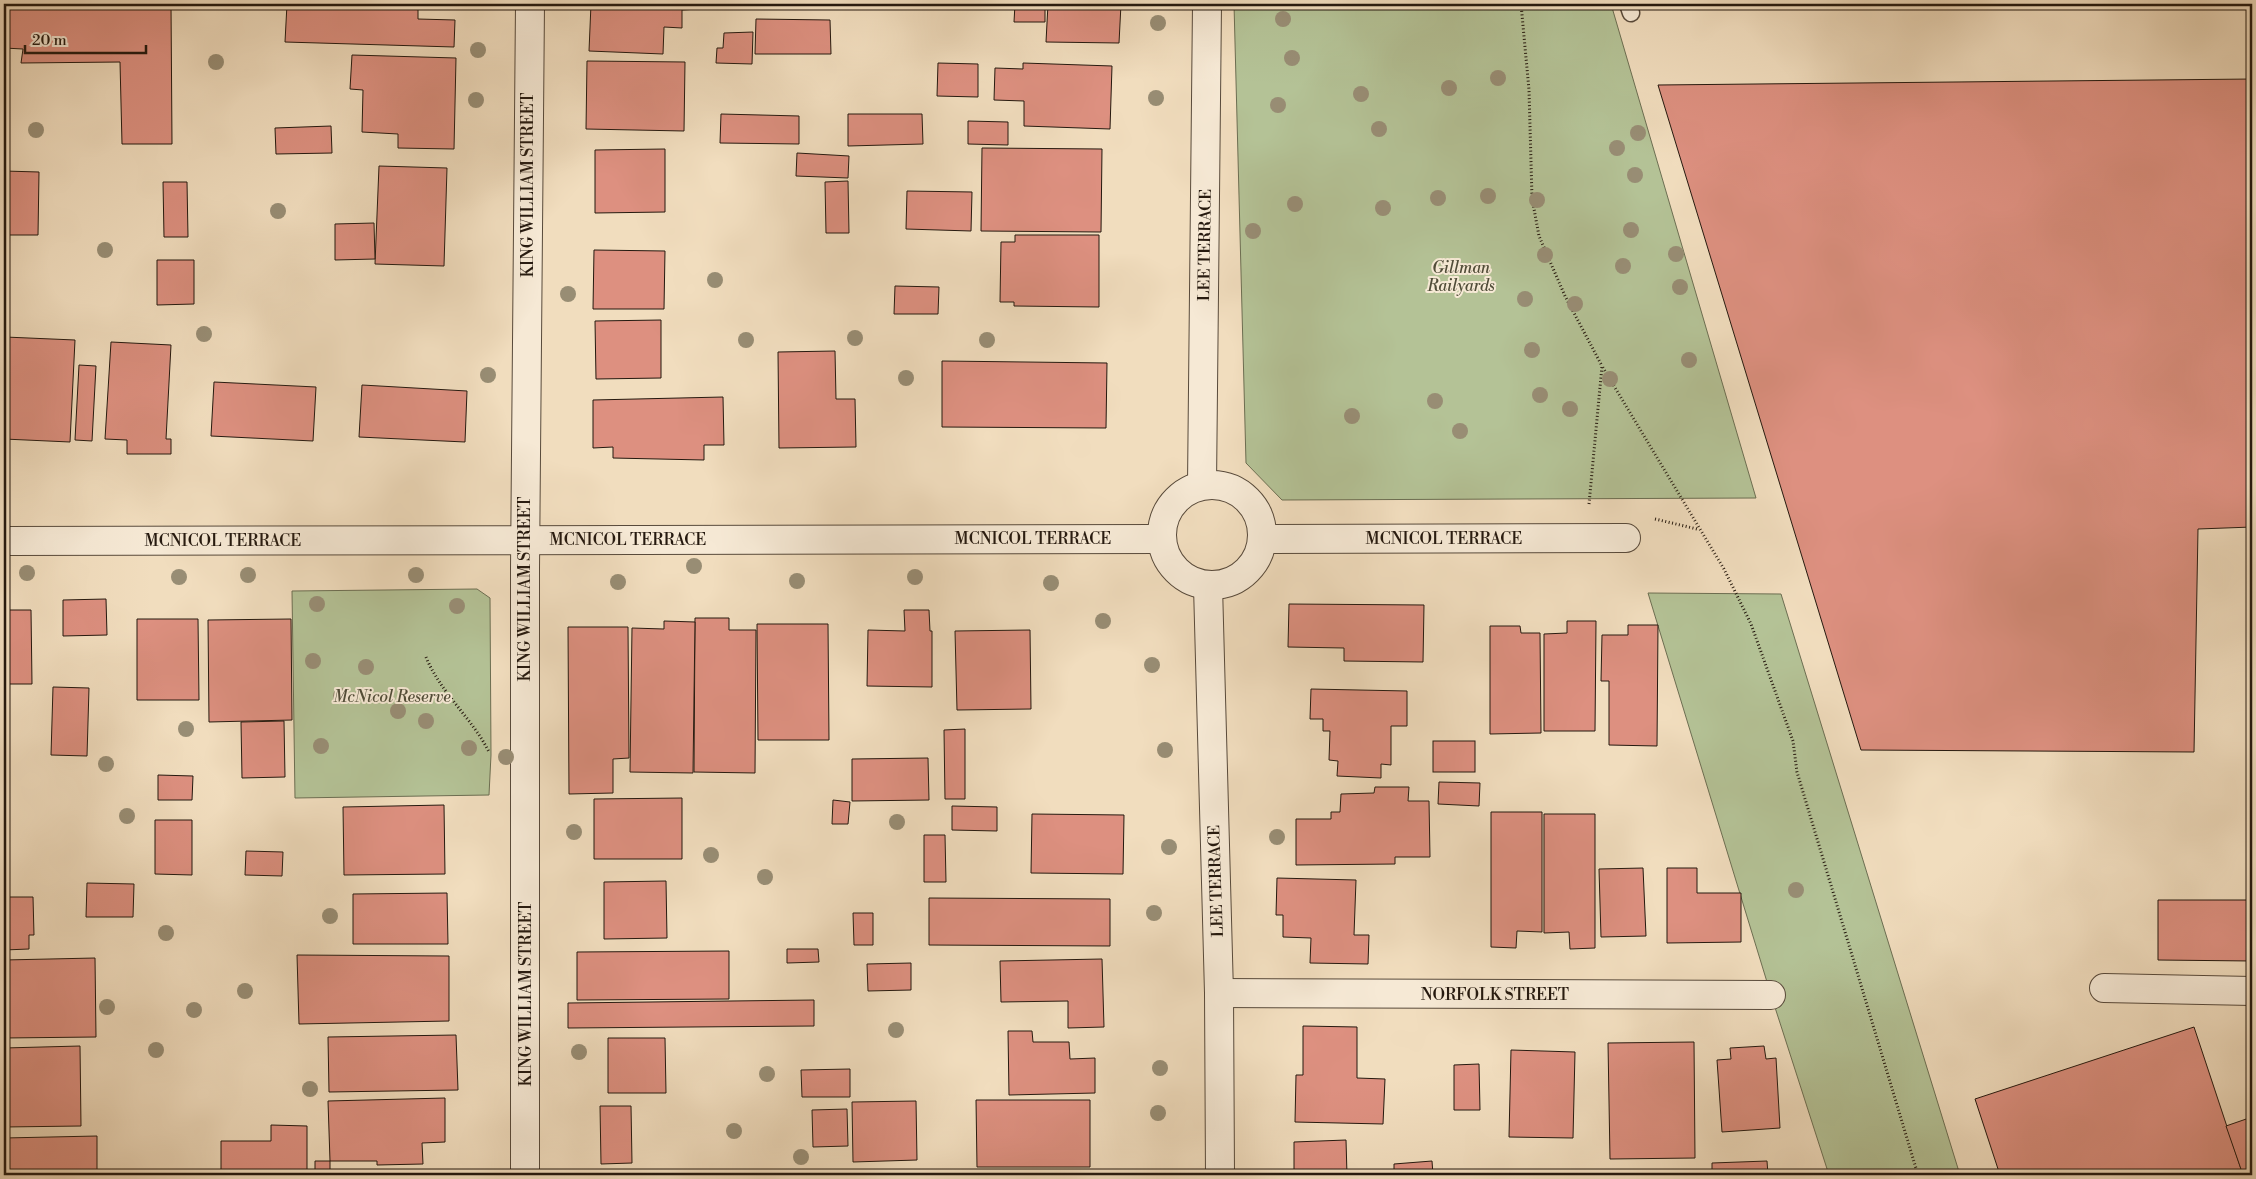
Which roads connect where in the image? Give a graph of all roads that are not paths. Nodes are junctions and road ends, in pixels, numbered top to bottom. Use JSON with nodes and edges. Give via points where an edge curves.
{"nodes":[{"id":1,"x":530,"y":4,"type":"edge"},
{"id":2,"x":1208,"y":4,"type":"edge"},
{"id":3,"x":1202,"y":485,"type":"junction"},
{"id":4,"x":1162,"y":538,"type":"junction"},
{"id":5,"x":1626,"y":538,"type":"dead end"},
{"id":6,"x":1262,"y":539,"type":"junction"},
{"id":7,"x":525,"y":540,"type":"junction"},
{"id":8,"x":4,"y":541,"type":"edge"},
{"id":9,"x":1208,"y":586,"type":"junction"},
{"id":10,"x":2104,"y":988,"type":"dead end"},
{"id":11,"x":2252,"y":991,"type":"edge"},
{"id":12,"x":1219,"y":993,"type":"junction"},
{"id":13,"x":1771,"y":996,"type":"dead end"},
{"id":14,"x":526,"y":1175,"type":"edge"},
{"id":15,"x":1220,"y":1175,"type":"edge"}],
"edges":[{"from":1,"to":7,"type":"street","name":"KING WILLIAM STREET"},
{"from":2,"to":3,"type":"street","name":"LEE TERRACE"},
{"from":3,"to":4,"type":"street","via":[[1188,490],[1168,510],[1162,524]]},
{"from":3,"to":6,"type":"street","via":[[1217,484],[1245,497],[1255,509]]},
{"from":4,"to":7,"type":"street","name":"MCNICOL TERRACE"},
{"from":4,"to":9,"type":"street","via":[[1164,553],[1171,565],[1194,583]]},
{"from":5,"to":6,"type":"street","name":"MCNICOL TERRACE"},
{"from":6,"to":9,"type":"street","via":[[1258,555],[1238,579],[1224,585]]},
{"from":7,"to":8,"type":"street","name":"MCNICOL TERRACE"},
{"from":7,"to":14,"type":"street","name":"KING WILLIAM STREET"},
{"from":9,"to":12,"type":"street","name":"LEE TERRACE"},
{"from":10,"to":11,"type":"street"},
{"from":12,"to":13,"type":"street","name":"NORFOLK STREET"},
{"from":12,"to":15,"type":"street","name":"LEE TERRACE"}]}
